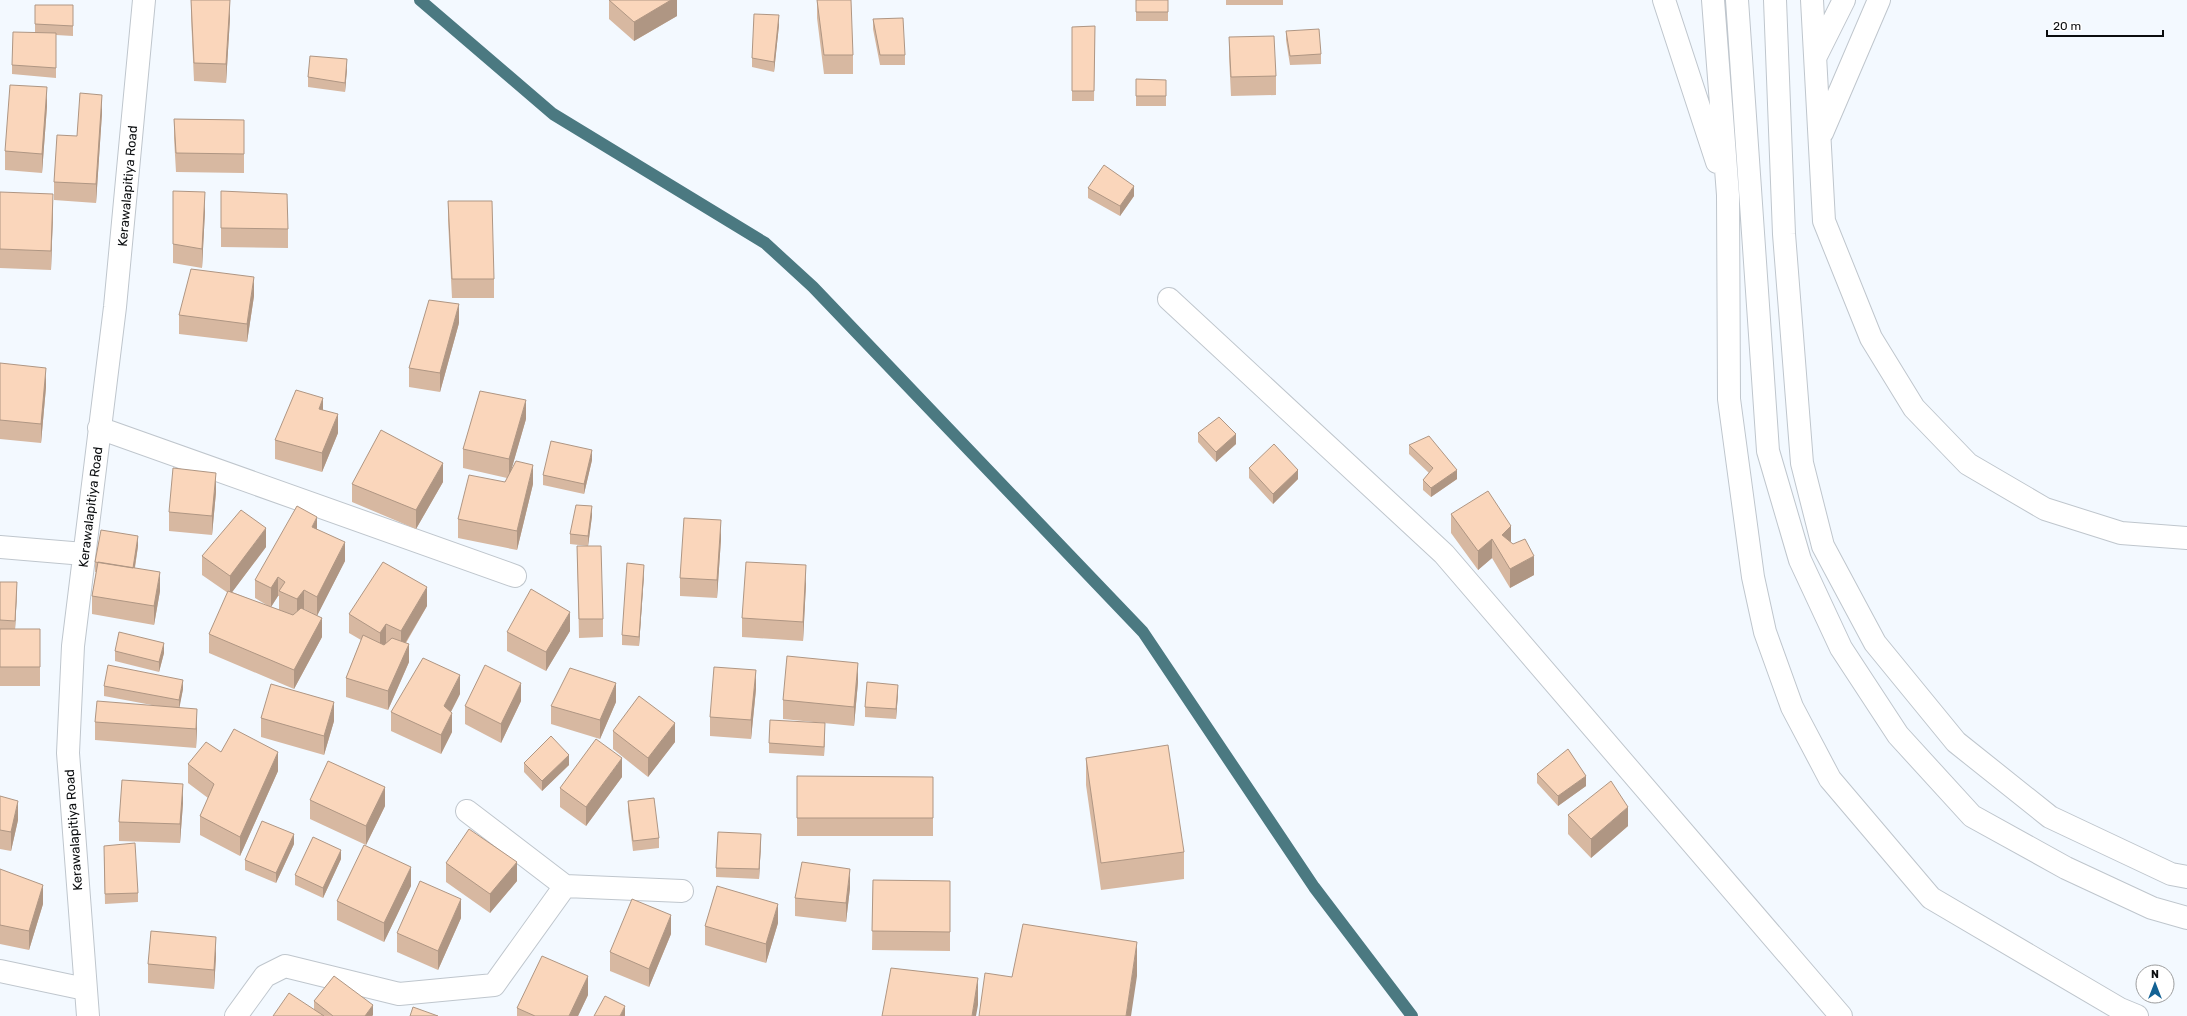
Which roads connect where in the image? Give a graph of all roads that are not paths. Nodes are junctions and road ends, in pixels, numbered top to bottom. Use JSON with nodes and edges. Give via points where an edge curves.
{"nodes":[{"id":1,"x":144,"y":0,"type":"edge"},
{"id":2,"x":1664,"y":0,"type":"edge"},
{"id":3,"x":1698,"y":0,"type":"edge"},
{"id":4,"x":1713,"y":0,"type":"edge"},
{"id":5,"x":1737,"y":0,"type":"edge"},
{"id":6,"x":1775,"y":0,"type":"edge"},
{"id":7,"x":1812,"y":0,"type":"edge"},
{"id":8,"x":1844,"y":0,"type":"edge"},
{"id":9,"x":1879,"y":0,"type":"edge"},
{"id":10,"x":1815,"y":58,"type":"junction"},
{"id":11,"x":1720,"y":94,"type":"junction"},
{"id":12,"x":1820,"y":138,"type":"junction"},
{"id":13,"x":1728,"y":195,"type":"junction"},
{"id":14,"x":1169,"y":299,"type":"dead end"},
{"id":15,"x":99,"y":428,"type":"junction"},
{"id":16,"x":2187,"y":538,"type":"edge"},
{"id":17,"x":0,"y":547,"type":"edge"},
{"id":18,"x":84,"y":554,"type":"junction"},
{"id":19,"x":515,"y":576,"type":"dead end"},
{"id":20,"x":467,"y":811,"type":"dead end"},
{"id":21,"x":2179,"y":875,"type":"edge"},
{"id":22,"x":565,"y":886,"type":"junction"},
{"id":23,"x":682,"y":892,"type":"dead end"},
{"id":24,"x":2187,"y":918,"type":"edge"},
{"id":25,"x":0,"y":971,"type":"edge"},
{"id":26,"x":85,"y":989,"type":"junction"},
{"id":27,"x":88,"y":1016,"type":"edge"},
{"id":28,"x":236,"y":1016,"type":"edge"},
{"id":29,"x":1841,"y":1016,"type":"edge"},
{"id":30,"x":2137,"y":1016,"type":"edge"}],
"edges":[{"from":1,"to":15,"type":"main road","name":"Kerawalapitiya Road","via":[[115,307]]},
{"from":2,"to":13,"type":"main road"},
{"from":3,"to":11,"type":"main road"},
{"from":4,"to":11,"type":"main road"},
{"from":5,"to":24,"type":"main road","via":[[1768,451],[1800,560],[1841,648],[1898,735],[1972,816],[2066,868],[2152,908]]},
{"from":6,"to":21,"type":"main road","via":[[1784,234],[1802,456],[1823,546],[1875,643],[1956,742],[2050,817]]},
{"from":7,"to":10,"type":"main road"},
{"from":8,"to":10,"type":"main road"},
{"from":9,"to":12,"type":"main road"},
{"from":10,"to":12,"type":"main road"},
{"from":11,"to":13,"type":"main road"},
{"from":12,"to":16,"type":"main road","via":[[1824,221],[1871,338],[1914,408],[1968,464],[2045,509],[2121,533]]},
{"from":13,"to":30,"type":"main road","via":[[1729,399],[1755,585],[1765,632],[1792,707],[1830,779],[1931,898],[2120,1009]]},
{"from":14,"to":29,"type":"main road","via":[[1444,554]]},
{"from":15,"to":18,"type":"main road","name":"Kerawalapitiya Road"},
{"from":15,"to":19,"type":"main road"},
{"from":17,"to":18,"type":"main road"},
{"from":18,"to":26,"type":"main road","name":"Kerawalapitiya Road","via":[[73,646],[68,753]]},
{"from":20,"to":22,"type":"main road"},
{"from":22,"to":23,"type":"main road"},
{"from":22,"to":28,"type":"main road","via":[[494,985],[399,994],[285,966],[265,976]]},
{"from":25,"to":26,"type":"main road"},
{"from":26,"to":27,"type":"main road","name":"Kerawalapitiya Road"}]}
